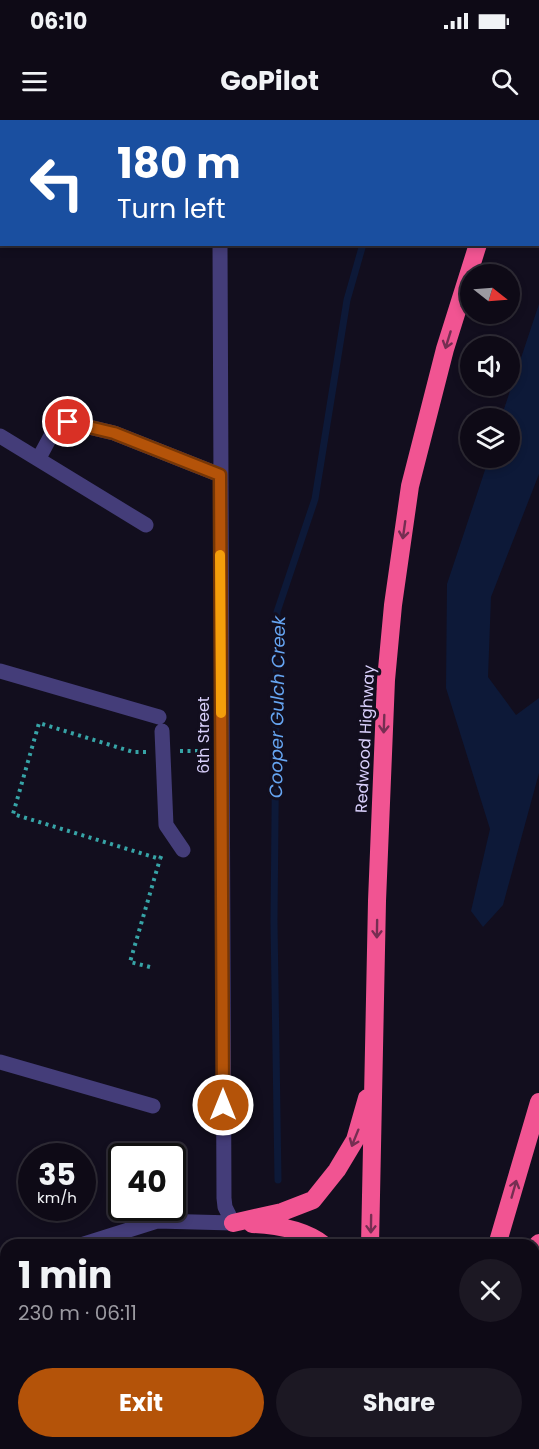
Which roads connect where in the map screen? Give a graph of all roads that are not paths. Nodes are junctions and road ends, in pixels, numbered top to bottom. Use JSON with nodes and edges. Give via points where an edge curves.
{"nodes":[{"id":1,"x":220,"y":246,"type":"edge"},
{"id":2,"x":477,"y":246,"type":"edge"},
{"id":3,"x":0,"y":436,"type":"edge"},
{"id":4,"x":39,"y":458,"type":"junction"},
{"id":5,"x":220,"y":475,"type":"junction"},
{"id":6,"x":146,"y":525,"type":"dead end"},
{"id":7,"x":0,"y":671,"type":"edge"},
{"id":8,"x":183,"y":850,"type":"dead end"},
{"id":9,"x":376,"y":956,"type":"junction"},
{"id":10,"x":0,"y":1062,"type":"edge"},
{"id":11,"x":539,"y":1102,"type":"edge"},
{"id":12,"x":153,"y":1106,"type":"dead end"},
{"id":13,"x":233,"y":1223,"type":"junction"},
{"id":14,"x":100,"y":1239,"type":"edge"},
{"id":15,"x":312,"y":1239,"type":"edge"},
{"id":16,"x":370,"y":1239,"type":"edge"},
{"id":17,"x":499,"y":1239,"type":"edge"}],
"edges":[{"from":1,"to":5,"type":"street","name":"6th Street"},
{"from":2,"to":9,"type":"highway","name":"Redwood Highway","one_way":true,"via":[[442,360],[410,486],[393,605],[386,680]]},
{"from":3,"to":4,"type":"street"},
{"from":4,"to":5,"type":"street","via":[[54,430],[68,422],[114,433]]},
{"from":4,"to":6,"type":"street"},
{"from":5,"to":13,"type":"street","name":"6th Street","via":[[224,1198]]},
{"from":7,"to":8,"type":"street","via":[[161,724],[166,825]]},
{"from":9,"to":13,"type":"highway","one_way":true,"via":[[367,1098],[355,1140],[313,1200]]},
{"from":9,"to":16,"type":"highway","name":"Redwood Highway","one_way":true},
{"from":10,"to":12,"type":"street"},
{"from":17,"to":11,"type":"highway","one_way":true},
{"from":13,"to":14,"type":"street","via":[[157,1221]]},
{"from":13,"to":15,"type":"highway","via":[[269,1224]]}]}
